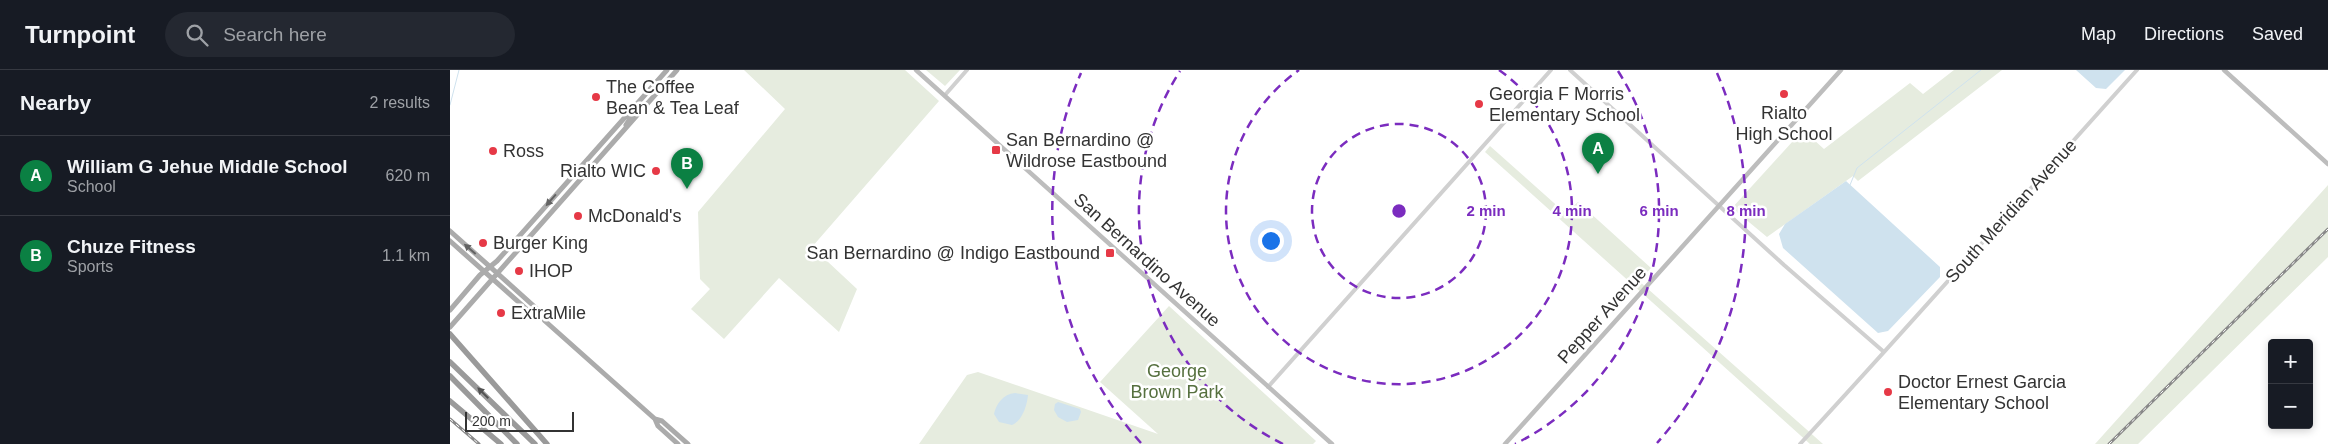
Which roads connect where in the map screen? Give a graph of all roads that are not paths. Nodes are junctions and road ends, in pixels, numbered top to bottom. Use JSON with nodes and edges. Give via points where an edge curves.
{"nodes":[{"id":1,"x":666,"y":70,"type":"edge"},
{"id":2,"x":677,"y":70,"type":"edge"},
{"id":3,"x":916,"y":70,"type":"edge"},
{"id":4,"x":967,"y":70,"type":"edge"},
{"id":5,"x":1552,"y":70,"type":"edge"},
{"id":6,"x":1570,"y":70,"type":"edge"},
{"id":7,"x":1841,"y":70,"type":"edge"},
{"id":8,"x":2137,"y":70,"type":"edge"},
{"id":9,"x":2224,"y":70,"type":"edge"},
{"id":10,"x":945,"y":96,"type":"junction"},
{"id":11,"x":636,"y":105,"type":"junction"},
{"id":12,"x":625,"y":128,"type":"junction"},
{"id":13,"x":2328,"y":164,"type":"edge"},
{"id":14,"x":1719,"y":205,"type":"junction"},
{"id":15,"x":450,"y":231,"type":"edge"},
{"id":16,"x":450,"y":241,"type":"edge"},
{"id":17,"x":494,"y":270,"type":"junction"},
{"id":18,"x":488,"y":276,"type":"junction"},
{"id":19,"x":450,"y":310,"type":"edge"},
{"id":20,"x":541,"y":317,"type":"junction"},
{"id":21,"x":450,"y":327,"type":"edge"},
{"id":22,"x":450,"y":334,"type":"edge"},
{"id":23,"x":1884,"y":352,"type":"junction"},
{"id":24,"x":450,"y":362,"type":"edge"},
{"id":25,"x":450,"y":376,"type":"edge"},
{"id":26,"x":1268,"y":387,"type":"junction"},
{"id":27,"x":450,"y":401,"type":"edge"},
{"id":28,"x":655,"y":419,"type":"junction"},
{"id":29,"x":501,"y":444,"type":"edge"},
{"id":30,"x":517,"y":444,"type":"edge"},
{"id":31,"x":534,"y":444,"type":"edge"},
{"id":32,"x":547,"y":444,"type":"edge"},
{"id":33,"x":678,"y":444,"type":"edge"},
{"id":34,"x":688,"y":444,"type":"edge"},
{"id":35,"x":1332,"y":444,"type":"edge"},
{"id":36,"x":1505,"y":444,"type":"edge"},
{"id":37,"x":1800,"y":444,"type":"edge"}],
"edges":[{"from":1,"to":11,"type":"main road"},
{"from":2,"to":12,"type":"main road"},
{"from":3,"to":10,"type":"main road","name":"San Bernardino Avenue"},
{"from":4,"to":10,"type":"street"},
{"from":5,"to":26,"type":"street"},
{"from":6,"to":14,"type":"street"},
{"from":7,"to":14,"type":"main road","name":"Pepper Avenue"},
{"from":8,"to":23,"type":"street","name":"South Meridian Avenue"},
{"from":9,"to":13,"type":"main road"},
{"from":10,"to":26,"type":"main road","name":"San Bernardino Avenue"},
{"from":11,"to":12,"type":"main road"},
{"from":11,"to":17,"type":"main road","one_way":true},
{"from":12,"to":17,"type":"main road"},
{"from":14,"to":23,"type":"street"},
{"from":14,"to":36,"type":"main road","name":"Pepper Avenue"},
{"from":17,"to":15,"type":"main road","one_way":true},
{"from":16,"to":18,"type":"main road"},
{"from":17,"to":18,"type":"main road"},
{"from":17,"to":18,"type":"main road"},
{"from":17,"to":20,"type":"main road","via":[[536,308]]},
{"from":18,"to":19,"type":"main road"},
{"from":18,"to":20,"type":"main road","via":[[532,314]]},
{"from":18,"to":21,"type":"main road"},
{"from":20,"to":28,"type":"main road"},
{"from":22,"to":32,"type":"highway"},
{"from":23,"to":37,"type":"street","name":"South Meridian Avenue"},
{"from":31,"to":24,"type":"highway","one_way":true},
{"from":25,"to":30,"type":"highway"},
{"from":26,"to":35,"type":"main road","name":"San Bernardino Avenue"},
{"from":27,"to":29,"type":"highway"},
{"from":28,"to":33,"type":"main road","via":[[658,426]]},
{"from":28,"to":34,"type":"main road","via":[[662,421]]}]}
